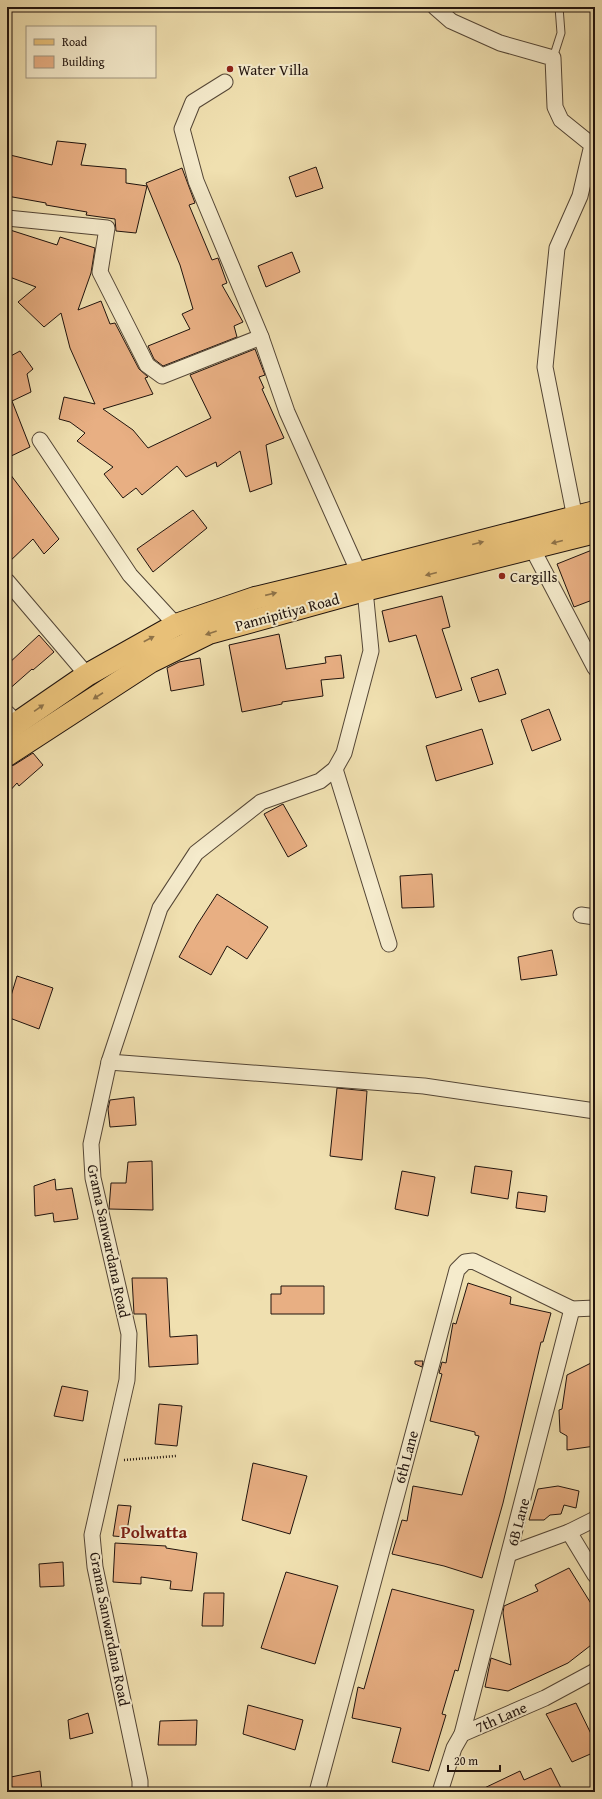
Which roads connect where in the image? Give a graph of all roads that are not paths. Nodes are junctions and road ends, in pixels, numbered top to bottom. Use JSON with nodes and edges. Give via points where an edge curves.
{"nodes":[{"id":1,"x":435,"y":7,"type":"edge"},
{"id":2,"x":560,"y":7,"type":"edge"},
{"id":3,"x":553,"y":58,"type":"junction"},
{"id":4,"x":225,"y":82,"type":"dead end"},
{"id":5,"x":7,"y":218,"type":"edge"},
{"id":6,"x":261,"y":337,"type":"junction"},
{"id":7,"x":40,"y":440,"type":"dead end"},
{"id":8,"x":585,"y":515,"type":"edge"},
{"id":9,"x":595,"y":532,"type":"edge"},
{"id":10,"x":532,"y":548,"type":"junction"},
{"id":11,"x":7,"y":580,"type":"edge"},
{"id":12,"x":362,"y":582,"type":"junction"},
{"id":13,"x":176,"y":625,"type":"junction"},
{"id":14,"x":595,"y":668,"type":"edge"},
{"id":15,"x":87,"y":675,"type":"junction"},
{"id":16,"x":10,"y":722,"type":"edge"},
{"id":17,"x":7,"y":755,"type":"edge"},
{"id":18,"x":335,"y":769,"type":"junction"},
{"id":19,"x":389,"y":944,"type":"dead end"},
{"id":20,"x":109,"y":1062,"type":"junction"},
{"id":21,"x":595,"y":1110,"type":"edge"},
{"id":22,"x":595,"y":1308,"type":"edge"},
{"id":23,"x":572,"y":1309,"type":"junction"},
{"id":24,"x":595,"y":1519,"type":"edge"},
{"id":25,"x":569,"y":1532,"type":"junction"},
{"id":26,"x":509,"y":1554,"type":"junction"},
{"id":27,"x":595,"y":1575,"type":"edge"},
{"id":28,"x":595,"y":1671,"type":"edge"},
{"id":29,"x":462,"y":1734,"type":"junction"},
{"id":30,"x":140,"y":1792,"type":"edge"},
{"id":31,"x":317,"y":1792,"type":"edge"},
{"id":32,"x":440,"y":1792,"type":"edge"}],
"edges":[{"from":1,"to":3,"type":"street","via":[[451,21],[500,43]]},
{"from":2,"to":3,"type":"lane","via":[[561,33]]},
{"from":3,"to":8,"type":"street","via":[[555,107],[561,120],[592,145],[580,196],[557,248],[545,367]]},
{"from":4,"to":6,"type":"street","name":"Grama Sanwardana Road","via":[[193,102],[182,129],[196,181]]},
{"from":5,"to":6,"type":"street","via":[[107,228],[100,272],[147,365],[162,376]]},
{"from":6,"to":12,"type":"street","name":"Grama Sanwardana Road","via":[[287,412]]},
{"from":7,"to":13,"type":"street","via":[[130,575]]},
{"from":12,"to":8,"type":"main road","name":"Pannipitiya Road","one_way":true},
{"from":9,"to":10,"type":"main road","name":"Pannipitiya Road","one_way":true},
{"from":10,"to":12,"type":"main road","name":"Pannipitiya Road","one_way":true},
{"from":10,"to":14,"type":"street"},
{"from":11,"to":15,"type":"street"},
{"from":13,"to":12,"type":"main road","name":"Pannipitiya Road","one_way":true,"via":[[255,598]]},
{"from":12,"to":17,"type":"main road","name":"Pannipitiya Road","one_way":true,"via":[[209,633],[150,662]]},
{"from":12,"to":18,"type":"street","name":"Grama Sanwardana Road","via":[[371,651],[344,753]]},
{"from":15,"to":13,"type":"main road","name":"Pannipitiya Road","one_way":true},
{"from":16,"to":15,"type":"main road","name":"Pannipitiya Road","one_way":true},
{"from":18,"to":19,"type":"street"},
{"from":18,"to":20,"type":"street","name":"Grama Sanwardana Road","via":[[320,781],[261,802],[196,853],[160,908]]},
{"from":20,"to":21,"type":"street","via":[[424,1086]]},
{"from":20,"to":30,"type":"street","name":"Grama Sanwardana Road","via":[[91,1144],[93,1178],[129,1334],[126,1380],[92,1536],[95,1567],[140,1781]]},
{"from":22,"to":23,"type":"street","name":"6th Lane"},
{"from":23,"to":26,"type":"street","name":"6B Lane"},
{"from":23,"to":31,"type":"street","name":"6th Lane","via":[[473,1261],[465,1262],[457,1270]]},
{"from":24,"to":25,"type":"street"},
{"from":25,"to":26,"type":"street"},
{"from":25,"to":27,"type":"street"},
{"from":26,"to":29,"type":"street","name":"6B Lane"},
{"from":28,"to":29,"type":"street","name":"7th Lane","via":[[545,1698]]},
{"from":29,"to":32,"type":"street","name":"7th Lane","via":[[451,1755]]}]}
